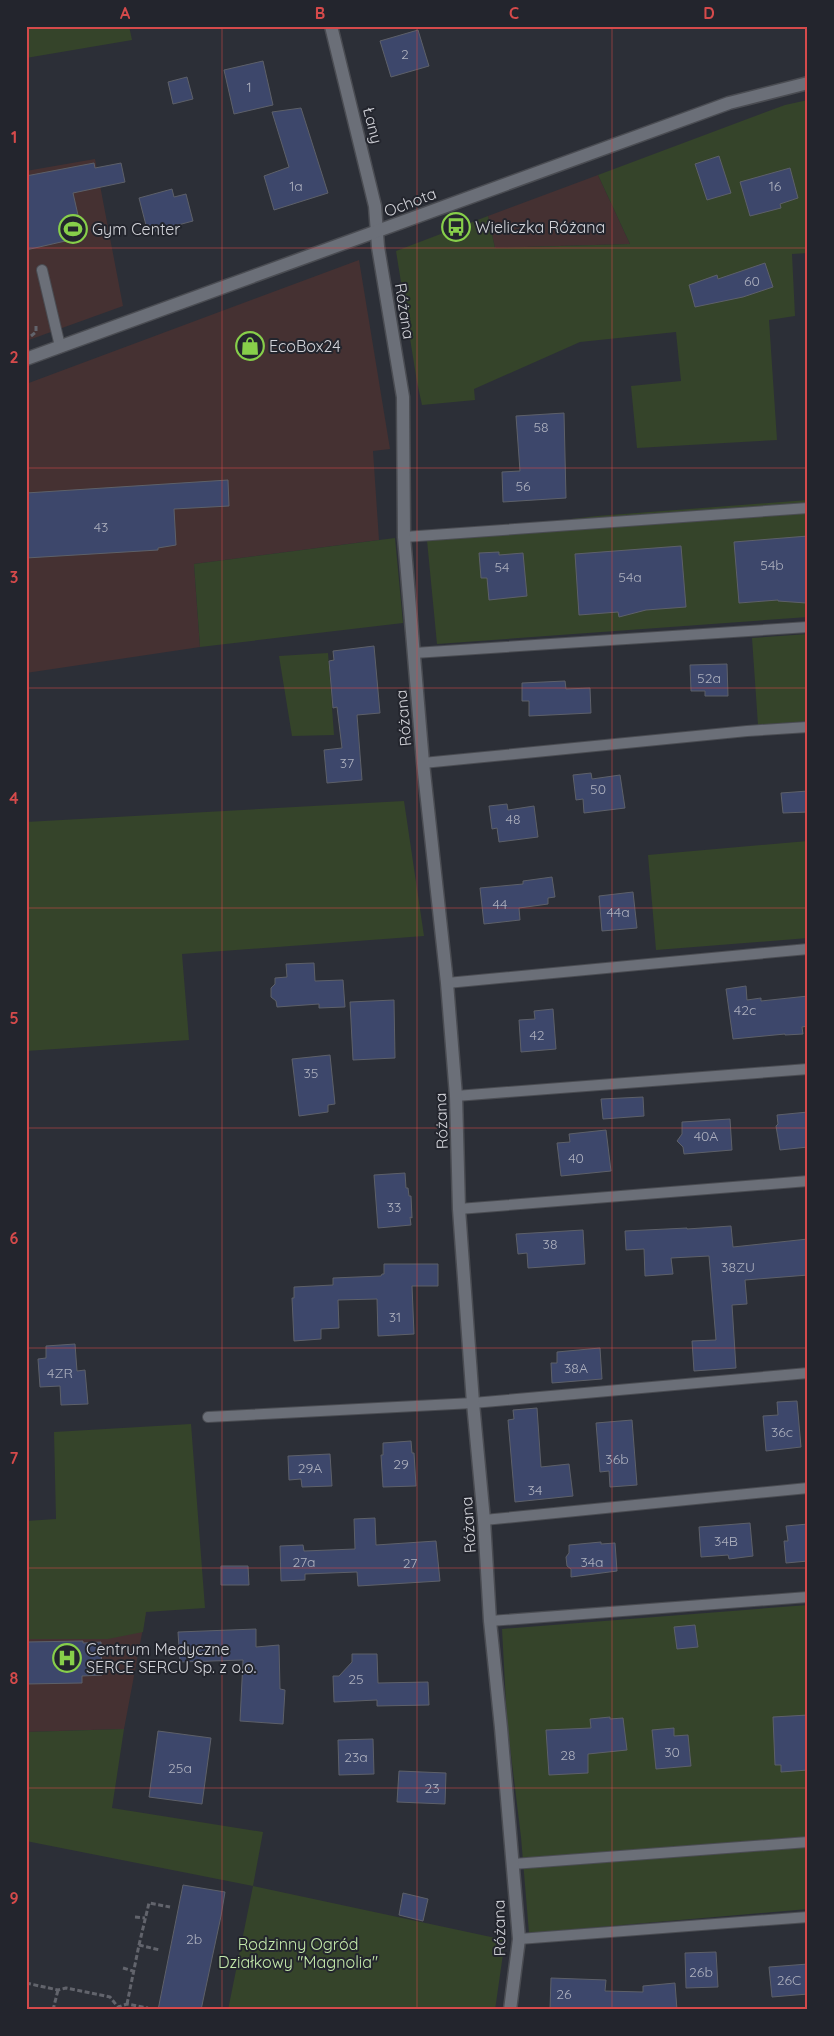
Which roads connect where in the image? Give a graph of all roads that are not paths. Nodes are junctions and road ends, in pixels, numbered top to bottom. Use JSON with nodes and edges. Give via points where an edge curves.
{"nodes":[{"id":1,"x":331,"y":26,"type":"edge"},
{"id":2,"x":808,"y":83,"type":"edge"},
{"id":3,"x":377,"y":232,"type":"junction"},
{"id":4,"x":42,"y":270,"type":"dead end"},
{"id":5,"x":60,"y":346,"type":"junction"},
{"id":6,"x":26,"y":359,"type":"edge"},
{"id":7,"x":808,"y":508,"type":"edge"},
{"id":8,"x":404,"y":537,"type":"junction"},
{"id":9,"x":808,"y":627,"type":"edge"},
{"id":10,"x":414,"y":653,"type":"junction"},
{"id":11,"x":808,"y":727,"type":"edge"},
{"id":12,"x":423,"y":763,"type":"junction"},
{"id":13,"x":808,"y":949,"type":"edge"},
{"id":14,"x":448,"y":983,"type":"junction"},
{"id":15,"x":808,"y":1069,"type":"edge"},
{"id":16,"x":456,"y":1096,"type":"junction"},
{"id":17,"x":808,"y":1181,"type":"edge"},
{"id":18,"x":459,"y":1208,"type":"junction"},
{"id":19,"x":808,"y":1373,"type":"edge"},
{"id":20,"x":474,"y":1403,"type":"junction"},
{"id":21,"x":208,"y":1417,"type":"dead end"},
{"id":22,"x":808,"y":1488,"type":"edge"},
{"id":23,"x":484,"y":1520,"type":"junction"},
{"id":24,"x":808,"y":1598,"type":"edge"},
{"id":25,"x":490,"y":1621,"type":"junction"},
{"id":26,"x":808,"y":1842,"type":"edge"},
{"id":27,"x":512,"y":1864,"type":"junction"},
{"id":28,"x":808,"y":1918,"type":"edge"},
{"id":29,"x":519,"y":1939,"type":"junction"},
{"id":30,"x":510,"y":2010,"type":"edge"}],
"edges":[{"from":1,"to":3,"type":"street","name":"Łany","via":[[375,206]]},
{"from":2,"to":3,"type":"street","name":"Ochota","via":[[729,104]]},
{"from":3,"to":5,"type":"street","name":"Ochota"},
{"from":3,"to":8,"type":"street","name":"Różana","via":[[403,398]]},
{"from":4,"to":5,"type":"lane"},
{"from":5,"to":6,"type":"street","name":"Ochota"},
{"from":7,"to":8,"type":"lane"},
{"from":8,"to":10,"type":"street","name":"Różana"},
{"from":9,"to":10,"type":"lane"},
{"from":10,"to":12,"type":"street","name":"Różana"},
{"from":11,"to":12,"type":"lane"},
{"from":12,"to":14,"type":"street","name":"Różana"},
{"from":13,"to":14,"type":"lane"},
{"from":14,"to":16,"type":"street","name":"Różana"},
{"from":15,"to":16,"type":"lane"},
{"from":16,"to":18,"type":"street","name":"Różana"},
{"from":17,"to":18,"type":"lane"},
{"from":18,"to":20,"type":"street","name":"Różana"},
{"from":19,"to":20,"type":"lane"},
{"from":20,"to":21,"type":"lane"},
{"from":20,"to":23,"type":"street","name":"Różana"},
{"from":22,"to":23,"type":"lane"},
{"from":23,"to":25,"type":"street","name":"Różana"},
{"from":24,"to":25,"type":"lane"},
{"from":25,"to":27,"type":"street","name":"Różana"},
{"from":26,"to":27,"type":"lane"},
{"from":27,"to":29,"type":"street","name":"Różana"},
{"from":28,"to":29,"type":"lane"},
{"from":29,"to":30,"type":"street","name":"Różana"}]}
